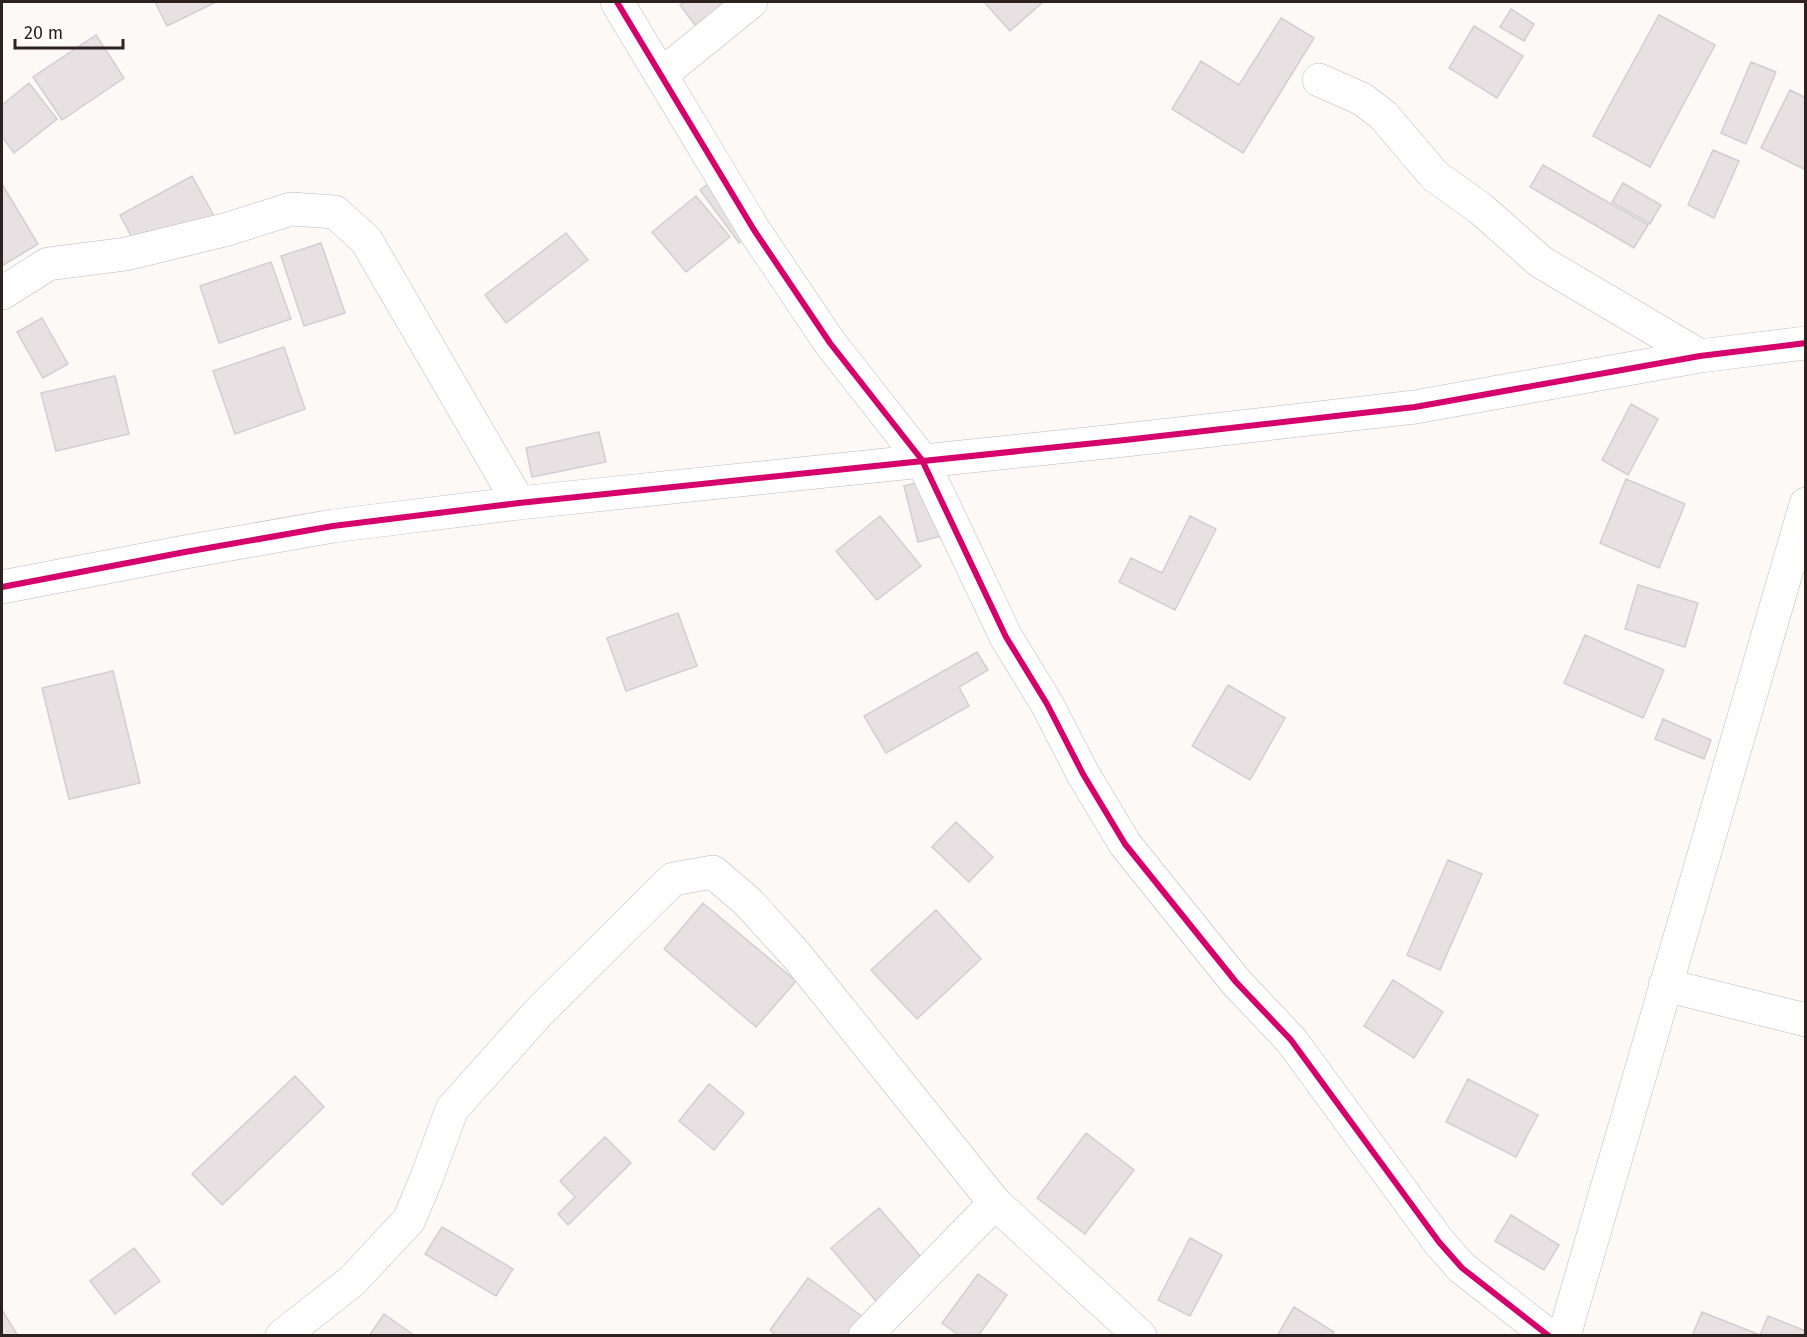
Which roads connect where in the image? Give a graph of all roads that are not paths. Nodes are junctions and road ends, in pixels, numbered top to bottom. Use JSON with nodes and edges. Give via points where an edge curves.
{"nodes":[{"id":1,"x":617,"y":2,"type":"edge"},
{"id":2,"x":751,"y":2,"type":"edge"},
{"id":3,"x":662,"y":74,"type":"junction"},
{"id":4,"x":1319,"y":80,"type":"dead end"},
{"id":5,"x":2,"y":293,"type":"edge"},
{"id":6,"x":1806,"y":343,"type":"edge"},
{"id":7,"x":1700,"y":356,"type":"junction"},
{"id":8,"x":922,"y":460,"type":"junction"},
{"id":9,"x":519,"y":502,"type":"junction"},
{"id":10,"x":1806,"y":504,"type":"edge"},
{"id":11,"x":1794,"y":586,"type":"edge"},
{"id":12,"x":2,"y":587,"type":"edge"},
{"id":13,"x":1665,"y":985,"type":"junction"},
{"id":14,"x":1806,"y":1020,"type":"edge"},
{"id":15,"x":995,"y":1203,"type":"junction"},
{"id":16,"x":282,"y":1335,"type":"edge"},
{"id":17,"x":865,"y":1335,"type":"edge"},
{"id":18,"x":1140,"y":1335,"type":"edge"},
{"id":19,"x":1549,"y":1335,"type":"edge"},
{"id":20,"x":1564,"y":1335,"type":"edge"}],
"edges":[{"from":1,"to":3,"type":"street"},
{"from":2,"to":3,"type":"street"},
{"from":3,"to":8,"type":"street","via":[[754,230],[830,343]]},
{"from":4,"to":7,"type":"street","via":[[1362,99],[1383,115],[1435,176],[1481,209],[1541,262]]},
{"from":5,"to":9,"type":"street","via":[[48,264],[126,254],[291,209],[335,212],[366,240]]},
{"from":6,"to":7,"type":"street"},
{"from":7,"to":8,"type":"street","via":[[1415,407]]},
{"from":8,"to":9,"type":"street"},
{"from":8,"to":19,"type":"street","via":[[1006,637],[1125,844],[1236,982],[1291,1040],[1439,1242],[1462,1268]]},
{"from":9,"to":12,"type":"street","via":[[333,526]]},
{"from":10,"to":11,"type":"street"},
{"from":11,"to":13,"type":"street"},
{"from":13,"to":14,"type":"street"},
{"from":13,"to":20,"type":"street"},
{"from":15,"to":16,"type":"street","via":[[748,902],[713,872],[673,879],[539,1012],[452,1109],[409,1220],[351,1281]]},
{"from":15,"to":17,"type":"street"},
{"from":15,"to":18,"type":"street"}]}
